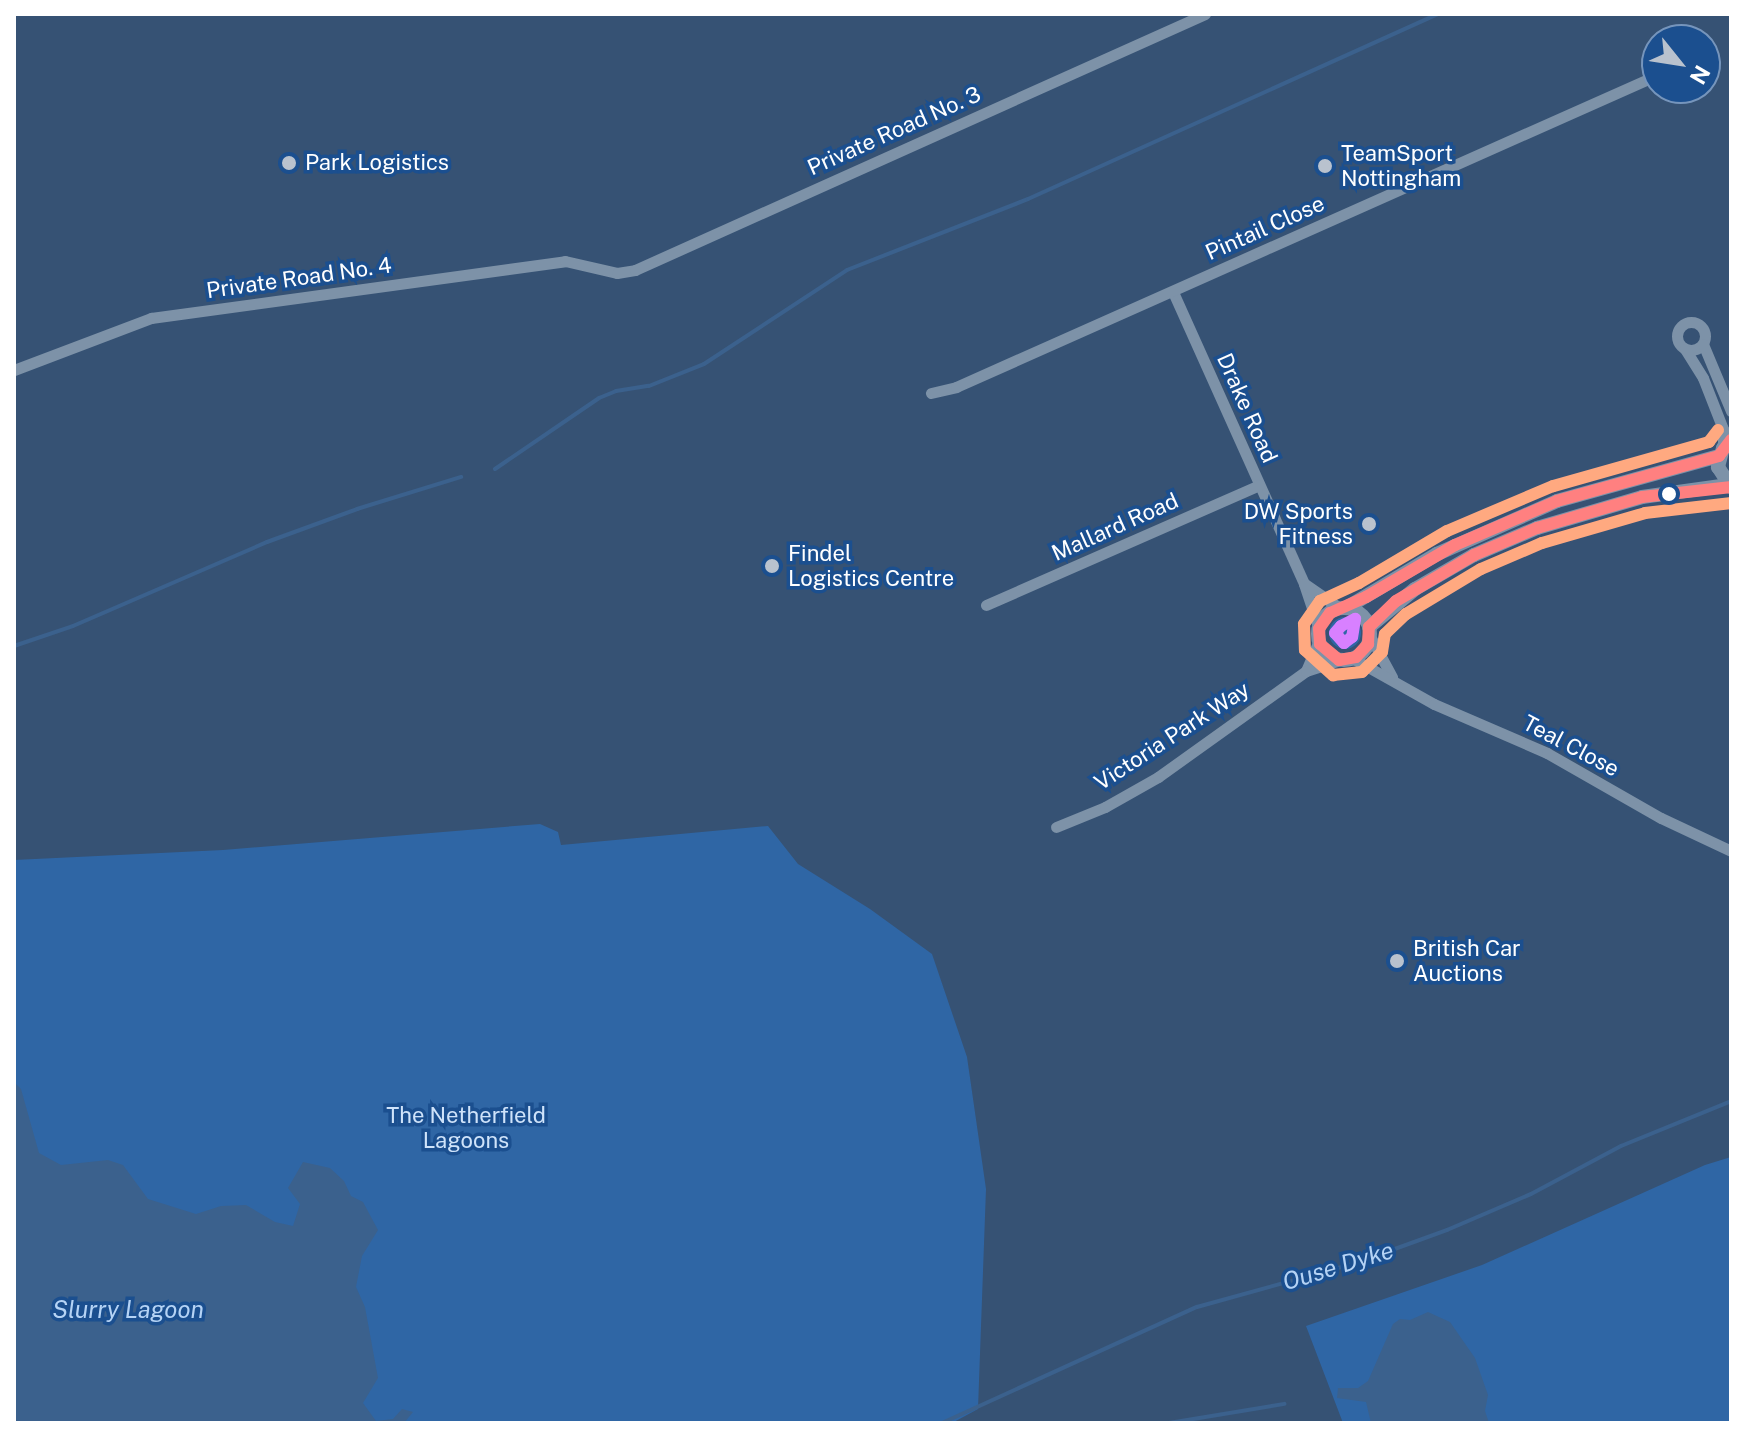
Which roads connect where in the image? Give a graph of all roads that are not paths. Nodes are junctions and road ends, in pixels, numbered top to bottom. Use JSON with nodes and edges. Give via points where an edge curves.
{"nodes":[{"id":1,"x":1205,"y":14,"type":"edge"},
{"id":2,"x":1641,"y":82,"type":"edge"},
{"id":3,"x":598,"y":266,"type":"joint"},
{"id":4,"x":1173,"y":292,"type":"junction"},
{"id":5,"x":1703,"y":344,"type":"junction"},
{"id":6,"x":1685,"y":349,"type":"junction"},
{"id":7,"x":14,"y":370,"type":"edge"},
{"id":8,"x":931,"y":393,"type":"dead end"},
{"id":9,"x":1731,"y":411,"type":"edge"},
{"id":10,"x":1724,"y":448,"type":"edge"},
{"id":11,"x":1259,"y":485,"type":"junction"},
{"id":12,"x":1729,"y":486,"type":"edge"},
{"id":13,"x":1304,"y":584,"type":"junction"},
{"id":14,"x":986,"y":605,"type":"dead end"},
{"id":15,"x":1344,"y":608,"type":"junction"},
{"id":16,"x":1370,"y":631,"type":"junction"},
{"id":17,"x":1319,"y":634,"type":"junction"},
{"id":18,"x":1346,"y":659,"type":"junction"},
{"id":19,"x":1306,"y":671,"type":"junction"},
{"id":20,"x":1392,"y":678,"type":"junction"},
{"id":21,"x":1056,"y":827,"type":"dead end"},
{"id":22,"x":1731,"y":851,"type":"edge"}],
"edges":[{"from":1,"to":3,"type":"street","name":"Private Road No. 3","via":[[635,270],[617,273]]},
{"from":2,"to":4,"type":"street","name":"Pintail Close"},
{"from":3,"to":7,"type":"street","name":"Private Road No. 4","via":[[565,261],[151,318]]},
{"from":4,"to":8,"type":"street","name":"Pintail Close","via":[[956,387]]},
{"from":4,"to":11,"type":"street","name":"Drake Road"},
{"from":5,"to":6,"type":"street"},
{"from":5,"to":6,"type":"street","via":[[1702,327],[1685,323],[1677,337]]},
{"from":5,"to":9,"type":"street"},
{"from":6,"to":10,"type":"street","via":[[1703,378],[1723,429]]},
{"from":10,"to":12,"type":"street","via":[[1721,477]]},
{"from":10,"to":15,"type":"street","via":[[1557,501],[1437,554]]},
{"from":11,"to":13,"type":"street","name":"Drake Road"},
{"from":11,"to":14,"type":"street","name":"Mallard Road"},
{"from":12,"to":16,"type":"street","via":[[1642,497],[1537,528],[1474,555],[1415,589]]},
{"from":13,"to":15,"type":"street"},
{"from":13,"to":17,"type":"street","name":"Drake Road"},
{"from":15,"to":16,"type":"street","via":[[1365,618]]},
{"from":15,"to":17,"type":"street","via":[[1326,616]]},
{"from":16,"to":18,"type":"street","via":[[1363,652]]},
{"from":16,"to":20,"type":"street"},
{"from":17,"to":18,"type":"street","via":[[1323,649]]},
{"from":17,"to":19,"type":"street"},
{"from":18,"to":19,"type":"street"},
{"from":18,"to":20,"type":"street","name":"Teal Close"},
{"from":19,"to":21,"type":"street","name":"Victoria Park Way","via":[[1158,777]]},
{"from":20,"to":22,"type":"street","name":"Teal Close","via":[[1434,704],[1547,753]]}]}
